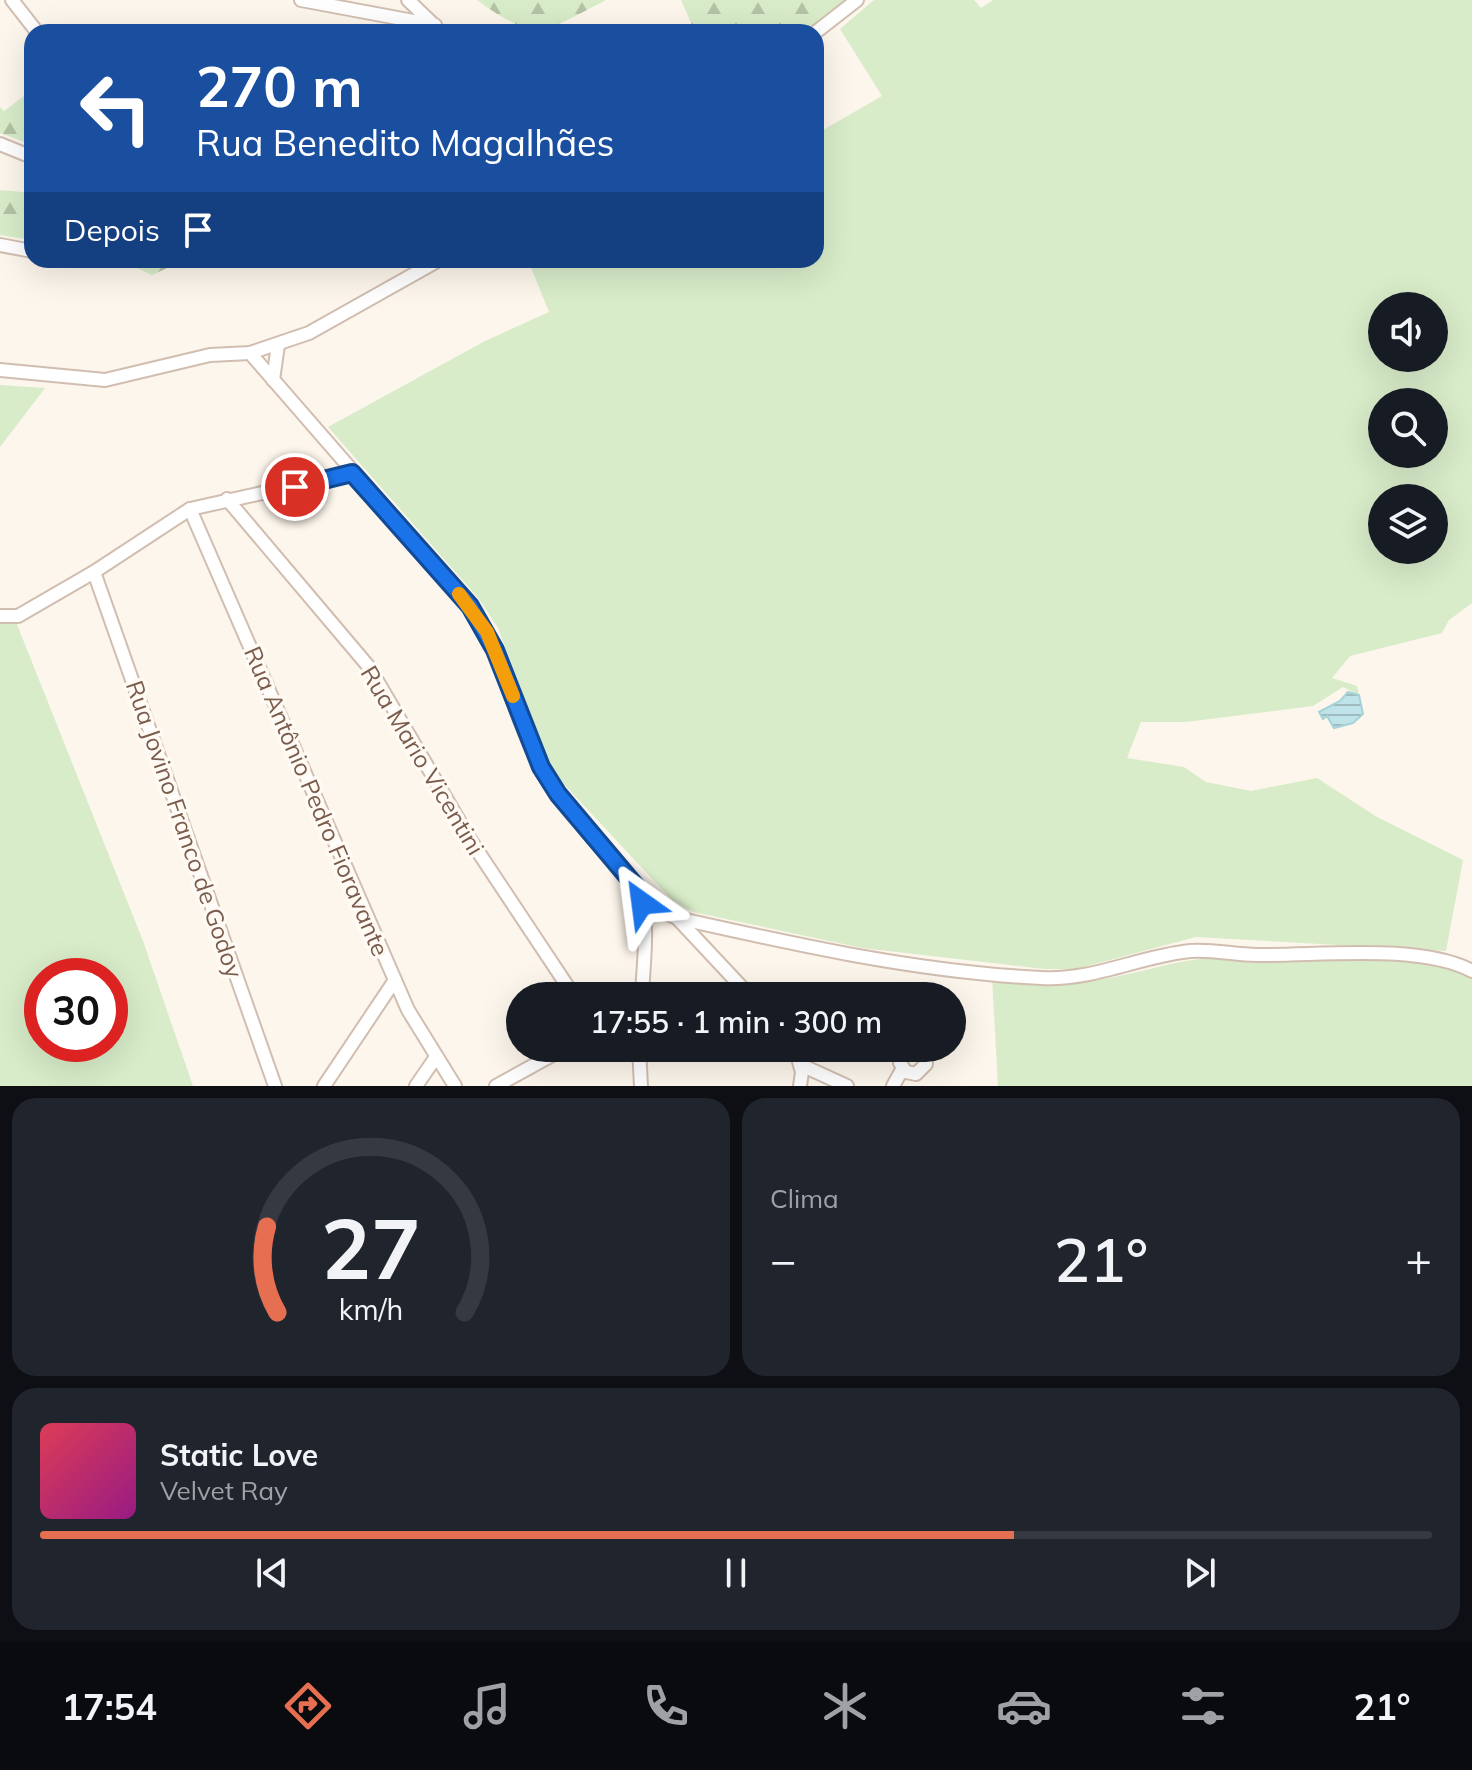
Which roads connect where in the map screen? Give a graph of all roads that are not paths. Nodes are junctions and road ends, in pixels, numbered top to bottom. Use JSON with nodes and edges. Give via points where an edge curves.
{"nodes":[{"id":1,"x":12,"y":0,"type":"edge"},
{"id":2,"x":301,"y":0,"type":"edge"},
{"id":3,"x":408,"y":0,"type":"edge"},
{"id":4,"x":857,"y":0,"type":"edge"},
{"id":5,"x":31,"y":24,"type":"edge"},
{"id":6,"x":418,"y":24,"type":"edge"},
{"id":7,"x":433,"y":24,"type":"edge"},
{"id":8,"x":824,"y":26,"type":"edge"},
{"id":9,"x":0,"y":144,"type":"edge"},
{"id":10,"x":24,"y":154,"type":"edge"},
{"id":11,"x":0,"y":245,"type":"edge"},
{"id":12,"x":24,"y":250,"type":"edge"},
{"id":13,"x":425,"y":268,"type":"edge"},
{"id":14,"x":278,"y":345,"type":"junction"},
{"id":15,"x":250,"y":353,"type":"junction"},
{"id":16,"x":0,"y":370,"type":"edge"},
{"id":17,"x":273,"y":380,"type":"junction"},
{"id":18,"x":352,"y":473,"type":"junction"},
{"id":19,"x":227,"y":499,"type":"junction"},
{"id":20,"x":190,"y":509,"type":"junction"},
{"id":21,"x":94,"y":572,"type":"junction"},
{"id":22,"x":0,"y":616,"type":"edge"},
{"id":23,"x":642,"y":903,"type":"junction"},
{"id":24,"x":677,"y":918,"type":"junction"},
{"id":25,"x":1472,"y":971,"type":"edge"},
{"id":26,"x":395,"y":980,"type":"junction"},
{"id":27,"x":565,"y":982,"type":"edge"},
{"id":28,"x":642,"y":982,"type":"edge"},
{"id":29,"x":737,"y":982,"type":"edge"},
{"id":30,"x":436,"y":1057,"type":"junction"},
{"id":31,"x":540,"y":1062,"type":"edge"},
{"id":32,"x":640,"y":1062,"type":"edge"},
{"id":33,"x":800,"y":1062,"type":"edge"},
{"id":34,"x":901,"y":1062,"type":"edge"},
{"id":35,"x":926,"y":1062,"type":"edge"},
{"id":36,"x":801,"y":1065,"type":"junction"},
{"id":37,"x":903,"y":1068,"type":"junction"},
{"id":38,"x":275,"y":1086,"type":"edge"},
{"id":39,"x":324,"y":1086,"type":"edge"},
{"id":40,"x":416,"y":1086,"type":"edge"},
{"id":41,"x":455,"y":1086,"type":"edge"},
{"id":42,"x":496,"y":1086,"type":"edge"},
{"id":43,"x":641,"y":1086,"type":"edge"},
{"id":44,"x":800,"y":1086,"type":"edge"},
{"id":45,"x":847,"y":1086,"type":"edge"},
{"id":46,"x":893,"y":1086,"type":"edge"}],
"edges":[{"from":1,"to":5,"type":"street"},
{"from":2,"to":6,"type":"street"},
{"from":3,"to":7,"type":"street"},
{"from":4,"to":8,"type":"street"},
{"from":9,"to":10,"type":"street"},
{"from":11,"to":12,"type":"street"},
{"from":13,"to":14,"type":"street"},
{"from":14,"to":15,"type":"street"},
{"from":14,"to":17,"type":"street"},
{"from":15,"to":16,"type":"street","via":[[210,355],[105,380]]},
{"from":15,"to":17,"type":"street"},
{"from":17,"to":18,"type":"street"},
{"from":18,"to":19,"type":"street"},
{"from":18,"to":23,"type":"street","via":[[470,606],[487,632],[541,767],[638,889]]},
{"from":19,"to":20,"type":"street"},
{"from":19,"to":27,"type":"street","name":"Rua Mario Vicentini","via":[[369,667],[471,841]]},
{"from":20,"to":21,"type":"street"},
{"from":20,"to":26,"type":"street","name":"Rua Antônio Pedro Fioravante"},
{"from":21,"to":22,"type":"street","via":[[18,616]]},
{"from":21,"to":38,"type":"street","name":"Rua Jovino Franco de Godoy"},
{"from":23,"to":24,"type":"street"},
{"from":23,"to":28,"type":"street"},
{"from":24,"to":25,"type":"street","via":[[846,955],[1040,978],[1088,975],[1191,951],[1409,956],[1446,960]]},
{"from":24,"to":29,"type":"street"},
{"from":26,"to":30,"type":"street","name":"Rua Antônio Pedro Fioravante"},
{"from":26,"to":39,"type":"street"},
{"from":30,"to":40,"type":"street"},
{"from":30,"to":41,"type":"street","name":"Rua Antônio Pedro Fioravante"},
{"from":31,"to":42,"type":"street"},
{"from":32,"to":43,"type":"street"},
{"from":33,"to":36,"type":"street"},
{"from":34,"to":37,"type":"street"},
{"from":35,"to":37,"type":"street","via":[[916,1074]]},
{"from":36,"to":44,"type":"street"},
{"from":36,"to":45,"type":"street"},
{"from":37,"to":46,"type":"street"}]}
